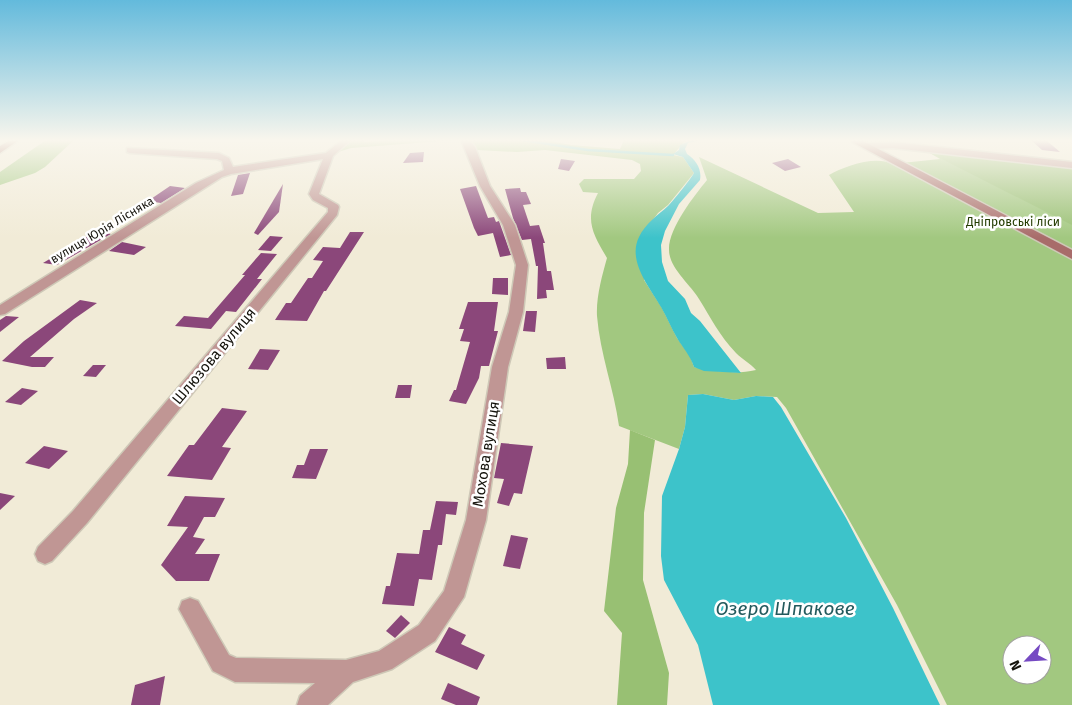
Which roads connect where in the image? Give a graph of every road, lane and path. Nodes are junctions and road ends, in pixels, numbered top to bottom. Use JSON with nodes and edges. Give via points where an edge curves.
{"nodes":[{"id":1,"x":224,"y":173,"type":"edge"},
{"id":2,"x":322,"y":173,"type":"edge"},
{"id":3,"x":480,"y":173,"type":"edge"},
{"id":4,"x":918,"y":173,"type":"edge"},
{"id":5,"x":1072,"y":255,"type":"edge"},
{"id":6,"x":0,"y":311,"type":"edge"},
{"id":7,"x":45,"y":554,"type":"dead end"},
{"id":8,"x":190,"y":609,"type":"dead end"},
{"id":9,"x":346,"y":672,"type":"junction"},
{"id":10,"x":309,"y":705,"type":"edge"}],
"edges":[{"from":1,"to":6,"type":"street","name":"вулиця Юрія Лісняка","via":[[206,180],[183,198]]},
{"from":2,"to":7,"type":"street","name":"Шлюзова вулиця","via":[[314,194],[334,207],[332,213],[135,452]]},
{"from":3,"to":9,"type":"street","name":"Мохова вулиця","via":[[509,225],[522,265],[516,312],[500,367],[476,520],[453,597],[427,633],[384,660]]},
{"from":4,"to":5,"type":"main road"},
{"from":8,"to":9,"type":"street","via":[[221,663],[235,670]]},
{"from":9,"to":10,"type":"street","name":"Мохова вулиця"}]}
